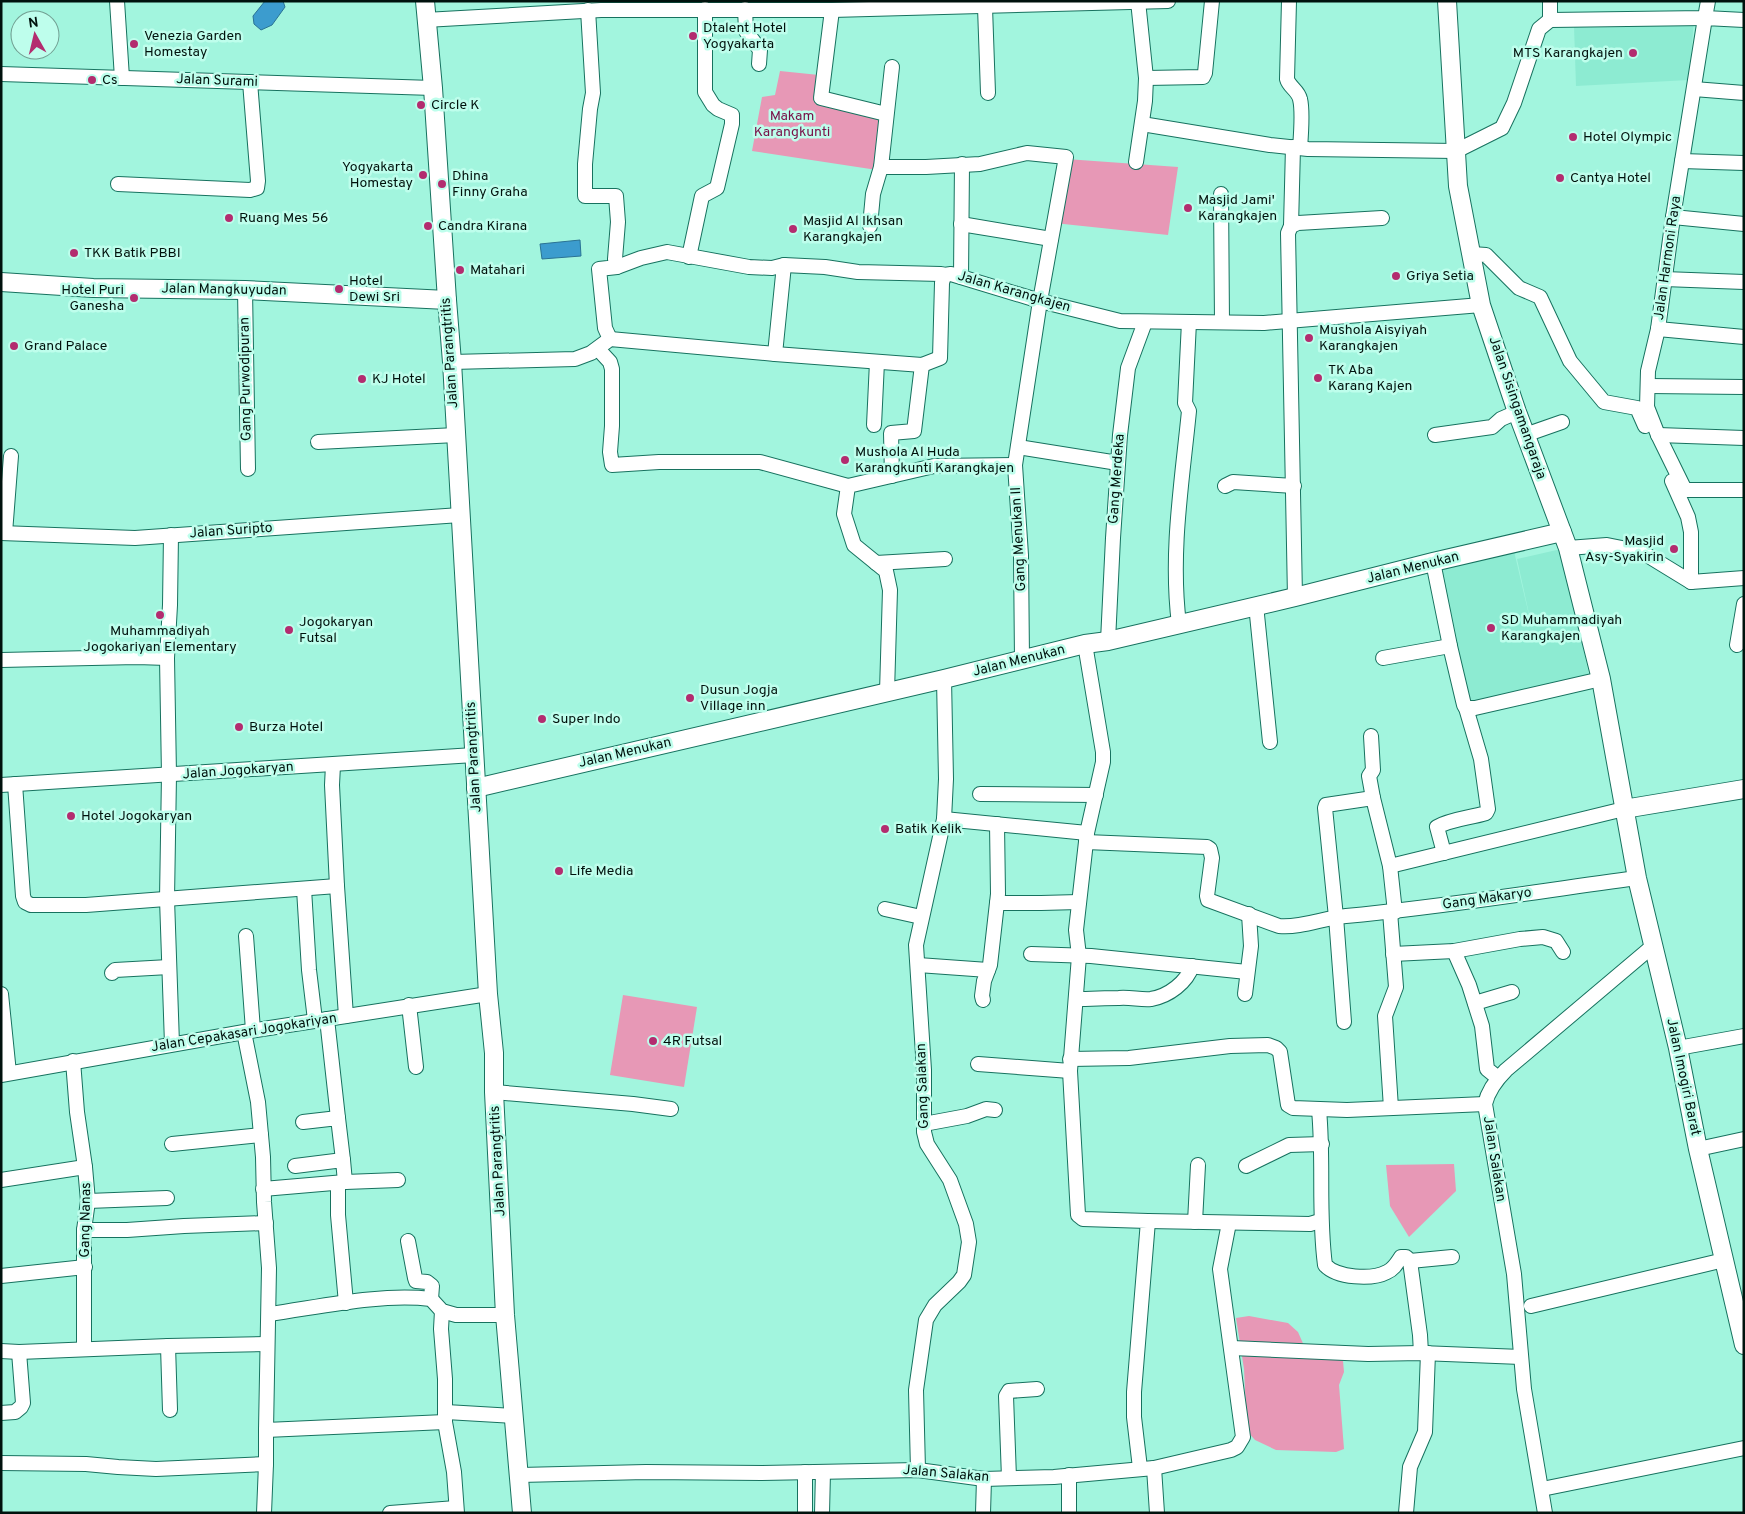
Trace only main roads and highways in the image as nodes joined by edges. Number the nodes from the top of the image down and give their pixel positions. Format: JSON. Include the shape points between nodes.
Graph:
{"nodes":[{"id":1,"x":425,"y":1,"type":"edge"},
{"id":2,"x":1447,"y":1,"type":"edge"},
{"id":3,"x":1,"y":282,"type":"edge"},
{"id":4,"x":447,"y":300,"type":"junction"},
{"id":5,"x":1565,"y":540,"type":"junction"},
{"id":6,"x":476,"y":788,"type":"junction"},
{"id":7,"x":1744,"y":789,"type":"edge"},
{"id":8,"x":1624,"y":809,"type":"junction"},
{"id":9,"x":1744,"y":1345,"type":"edge"},
{"id":10,"x":522,"y":1513,"type":"edge"}],
"edges":[{"from":1,"to":4,"type":"main road","name":"Jalan Parangtritis"},
{"from":2,"to":5,"type":"main road","name":"Jalan Sisingamangaraja","via":[[1458,186],[1481,305]]},
{"from":3,"to":4,"type":"main road","name":"Jalan Mangkuyudan"},
{"from":4,"to":6,"type":"main road","name":"Jalan Parangtritis"},
{"from":5,"to":6,"type":"main road","name":"Jalan Menukan","via":[[1433,562]]},
{"from":5,"to":8,"type":"main road","name":"Jalan Sisingamangaraja","via":[[1602,680]]},
{"from":6,"to":10,"type":"main road","name":"Jalan Parangtritis","via":[[494,1053],[505,1316]]},
{"from":7,"to":8,"type":"main road"},
{"from":8,"to":9,"type":"main road","name":"Jalan Imogiri Barat"}]}
